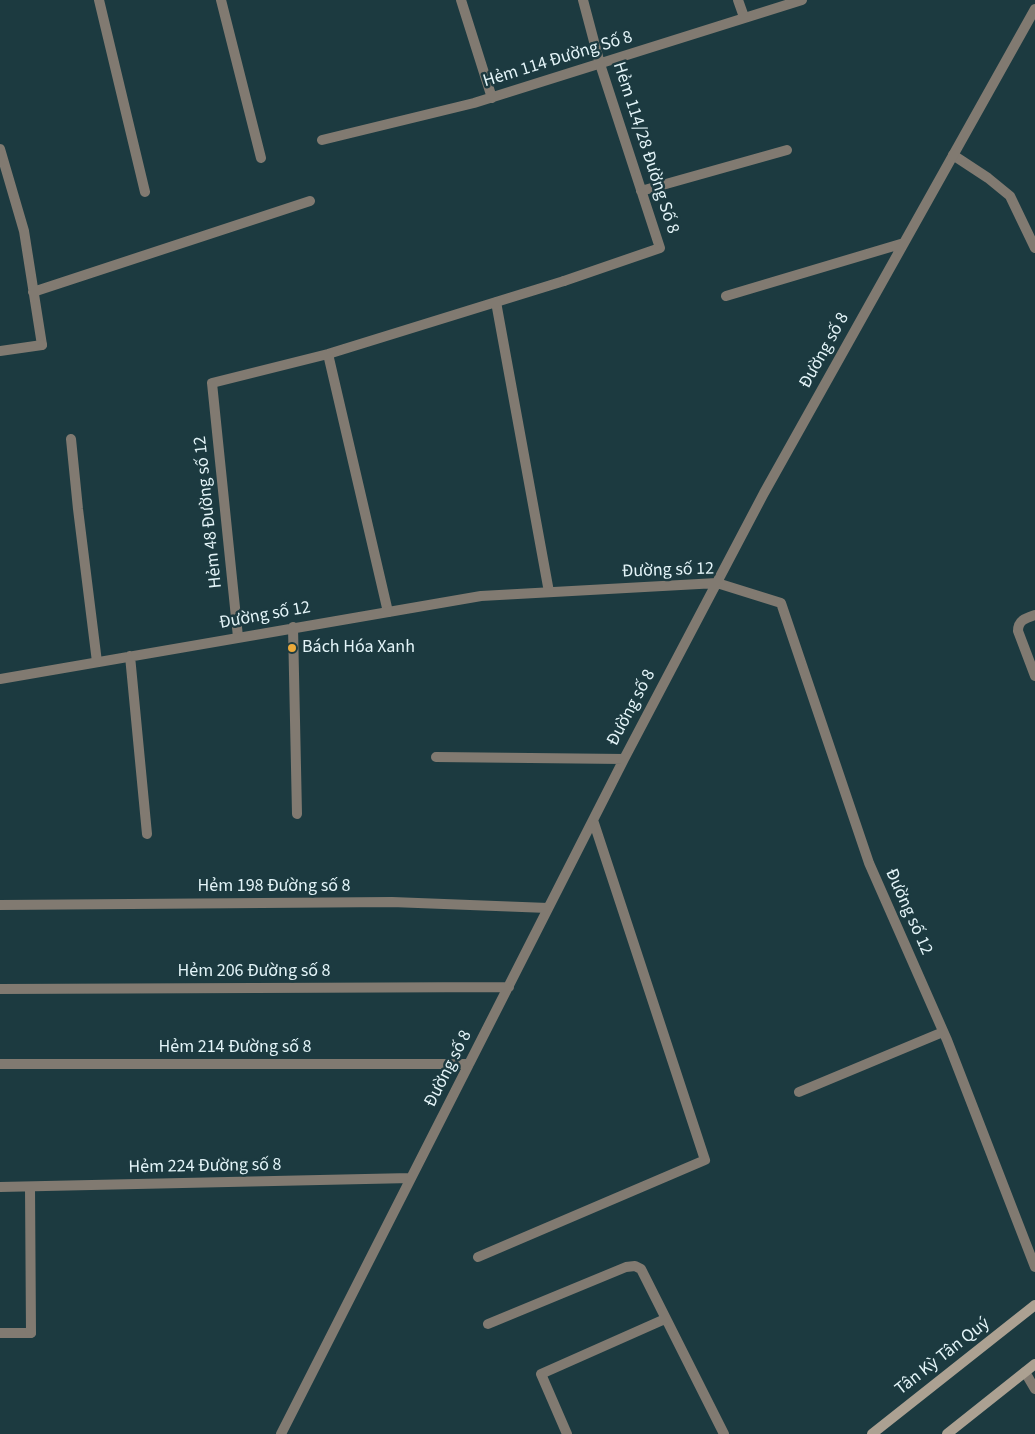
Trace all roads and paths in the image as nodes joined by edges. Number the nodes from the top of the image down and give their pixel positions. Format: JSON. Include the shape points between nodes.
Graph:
{"nodes":[{"id":1,"x":100,"y":0,"type":"edge"},
{"id":2,"x":221,"y":0,"type":"edge"},
{"id":3,"x":461,"y":0,"type":"edge"},
{"id":4,"x":583,"y":0,"type":"edge"},
{"id":5,"x":738,"y":0,"type":"edge"},
{"id":6,"x":802,"y":0,"type":"edge"},
{"id":7,"x":1035,"y":9,"type":"edge"},
{"id":8,"x":744,"y":17,"type":"junction"},
{"id":9,"x":600,"y":64,"type":"junction"},
{"id":10,"x":492,"y":98,"type":"junction"},
{"id":11,"x":322,"y":140,"type":"dead end"},
{"id":12,"x":0,"y":149,"type":"edge"},
{"id":13,"x":787,"y":150,"type":"dead end"},
{"id":14,"x":953,"y":155,"type":"junction"},
{"id":15,"x":261,"y":158,"type":"dead end"},
{"id":16,"x":641,"y":191,"type":"junction"},
{"id":17,"x":145,"y":192,"type":"dead end"},
{"id":18,"x":310,"y":201,"type":"dead end"},
{"id":19,"x":904,"y":243,"type":"junction"},
{"id":20,"x":1035,"y":248,"type":"edge"},
{"id":21,"x":33,"y":292,"type":"junction"},
{"id":22,"x":726,"y":296,"type":"dead end"},
{"id":23,"x":496,"y":302,"type":"junction"},
{"id":24,"x":0,"y":351,"type":"edge"},
{"id":25,"x":328,"y":354,"type":"junction"},
{"id":26,"x":71,"y":439,"type":"dead end"},
{"id":27,"x":716,"y":583,"type":"junction"},
{"id":28,"x":549,"y":592,"type":"junction"},
{"id":29,"x":388,"y":612,"type":"junction"},
{"id":30,"x":1035,"y":615,"type":"edge"},
{"id":31,"x":293,"y":627,"type":"junction"},
{"id":32,"x":238,"y":637,"type":"junction"},
{"id":33,"x":130,"y":656,"type":"junction"},
{"id":34,"x":97,"y":662,"type":"junction"},
{"id":35,"x":1035,"y":676,"type":"edge"},
{"id":36,"x":0,"y":679,"type":"edge"},
{"id":37,"x":436,"y":757,"type":"dead end"},
{"id":38,"x":624,"y":759,"type":"junction"},
{"id":39,"x":297,"y":814,"type":"dead end"},
{"id":40,"x":593,"y":820,"type":"junction"},
{"id":41,"x":147,"y":834,"type":"dead end"},
{"id":42,"x":0,"y":905,"type":"edge"},
{"id":43,"x":548,"y":908,"type":"junction"},
{"id":44,"x":509,"y":986,"type":"junction"},
{"id":45,"x":0,"y":989,"type":"edge"},
{"id":46,"x":943,"y":1032,"type":"junction"},
{"id":47,"x":0,"y":1064,"type":"edge"},
{"id":48,"x":469,"y":1064,"type":"junction"},
{"id":49,"x":799,"y":1092,"type":"dead end"},
{"id":50,"x":411,"y":1178,"type":"junction"},
{"id":51,"x":0,"y":1187,"type":"edge"},
{"id":52,"x":30,"y":1187,"type":"junction"},
{"id":53,"x":478,"y":1257,"type":"dead end"},
{"id":54,"x":1035,"y":1267,"type":"edge"},
{"id":55,"x":1035,"y":1305,"type":"edge"},
{"id":56,"x":665,"y":1319,"type":"junction"},
{"id":57,"x":488,"y":1324,"type":"dead end"},
{"id":58,"x":0,"y":1333,"type":"edge"},
{"id":59,"x":1035,"y":1364,"type":"edge"},
{"id":60,"x":1025,"y":1372,"type":"junction"},
{"id":61,"x":1035,"y":1389,"type":"edge"},
{"id":62,"x":281,"y":1434,"type":"edge"},
{"id":63,"x":567,"y":1434,"type":"edge"},
{"id":64,"x":724,"y":1434,"type":"edge"},
{"id":65,"x":872,"y":1434,"type":"edge"},
{"id":66,"x":947,"y":1434,"type":"edge"}],
"edges":[{"from":1,"to":17,"type":"street"},
{"from":2,"to":15,"type":"street"},
{"from":3,"to":10,"type":"street"},
{"from":4,"to":9,"type":"street","name":"Hẻm 114/28 Đường Số 8"},
{"from":5,"to":8,"type":"street"},
{"from":6,"to":8,"type":"street","name":"Hẻm 114 Đường Số 8"},
{"from":7,"to":14,"type":"street","name":"Đường số 8"},
{"from":8,"to":9,"type":"street","name":"Hẻm 114 Đường Số 8"},
{"from":9,"to":10,"type":"street","name":"Hẻm 114 Đường Số 8"},
{"from":9,"to":16,"type":"street","name":"Hẻm 114/28 Đường Số 8"},
{"from":10,"to":11,"type":"street","name":"Hẻm 114 Đường Số 8"},
{"from":12,"to":21,"type":"street","via":[[24,231]]},
{"from":13,"to":16,"type":"street"},
{"from":14,"to":19,"type":"street","name":"Đường số 8"},
{"from":14,"to":20,"type":"street","via":[[1010,196]]},
{"from":16,"to":23,"type":"street","name":"Hẻm 114/28 Đường Số 8","via":[[660,248]]},
{"from":18,"to":21,"type":"street"},
{"from":19,"to":22,"type":"street"},
{"from":19,"to":27,"type":"street","name":"Đường số 8"},
{"from":21,"to":24,"type":"street","via":[[42,345]]},
{"from":23,"to":25,"type":"street"},
{"from":23,"to":28,"type":"street"},
{"from":25,"to":29,"type":"street"},
{"from":25,"to":32,"type":"street","name":"Hẻm 48 Đường số 12","via":[[212,383]]},
{"from":26,"to":34,"type":"street"},
{"from":27,"to":28,"type":"street","name":"Đường số 12"},
{"from":27,"to":38,"type":"street","name":"Đường số 8"},
{"from":27,"to":46,"type":"street","name":"Đường số 12","via":[[781,603],[869,863]]},
{"from":28,"to":29,"type":"street","name":"Đường số 12","via":[[481,596]]},
{"from":29,"to":31,"type":"street","name":"Đường số 12"},
{"from":30,"to":35,"type":"street","via":[[1023,619],[1018,631]]},
{"from":31,"to":32,"type":"street","name":"Đường số 12"},
{"from":31,"to":39,"type":"street"},
{"from":32,"to":33,"type":"street","name":"Đường số 12"},
{"from":33,"to":34,"type":"street","name":"Đường số 12"},
{"from":33,"to":41,"type":"street"},
{"from":34,"to":36,"type":"street","name":"Đường số 12"},
{"from":37,"to":38,"type":"street"},
{"from":38,"to":40,"type":"street","name":"Đường số 8"},
{"from":40,"to":43,"type":"street","name":"Đường số 8"},
{"from":40,"to":53,"type":"street","via":[[705,1160]]},
{"from":42,"to":43,"type":"street","name":"Hẻm 198 Đường số 8","via":[[392,902]]},
{"from":43,"to":44,"type":"street","name":"Đường số 8"},
{"from":44,"to":45,"type":"street","name":"Hẻm 206 Đường số 8"},
{"from":44,"to":48,"type":"street","name":"Đường số 8"},
{"from":46,"to":49,"type":"street"},
{"from":46,"to":54,"type":"street","name":"Đường số 12"},
{"from":47,"to":48,"type":"street","name":"Hẻm 214 Đường số 8"},
{"from":48,"to":50,"type":"street","name":"Đường số 8"},
{"from":50,"to":52,"type":"street","name":"Hẻm 224 Đường số 8"},
{"from":50,"to":62,"type":"street","name":"Đường số 8"},
{"from":51,"to":52,"type":"street","name":"Hẻm 224 Đường số 8"},
{"from":52,"to":58,"type":"street","via":[[31,1333]]},
{"from":55,"to":65,"type":"main road","name":"Tân Kỳ Tân Quý"},
{"from":56,"to":57,"type":"street","via":[[641,1269],[635,1266]]},
{"from":56,"to":63,"type":"street","via":[[541,1374]]},
{"from":56,"to":64,"type":"street"},
{"from":59,"to":60,"type":"main road"},
{"from":60,"to":61,"type":"street"},
{"from":60,"to":66,"type":"main road"}]}
